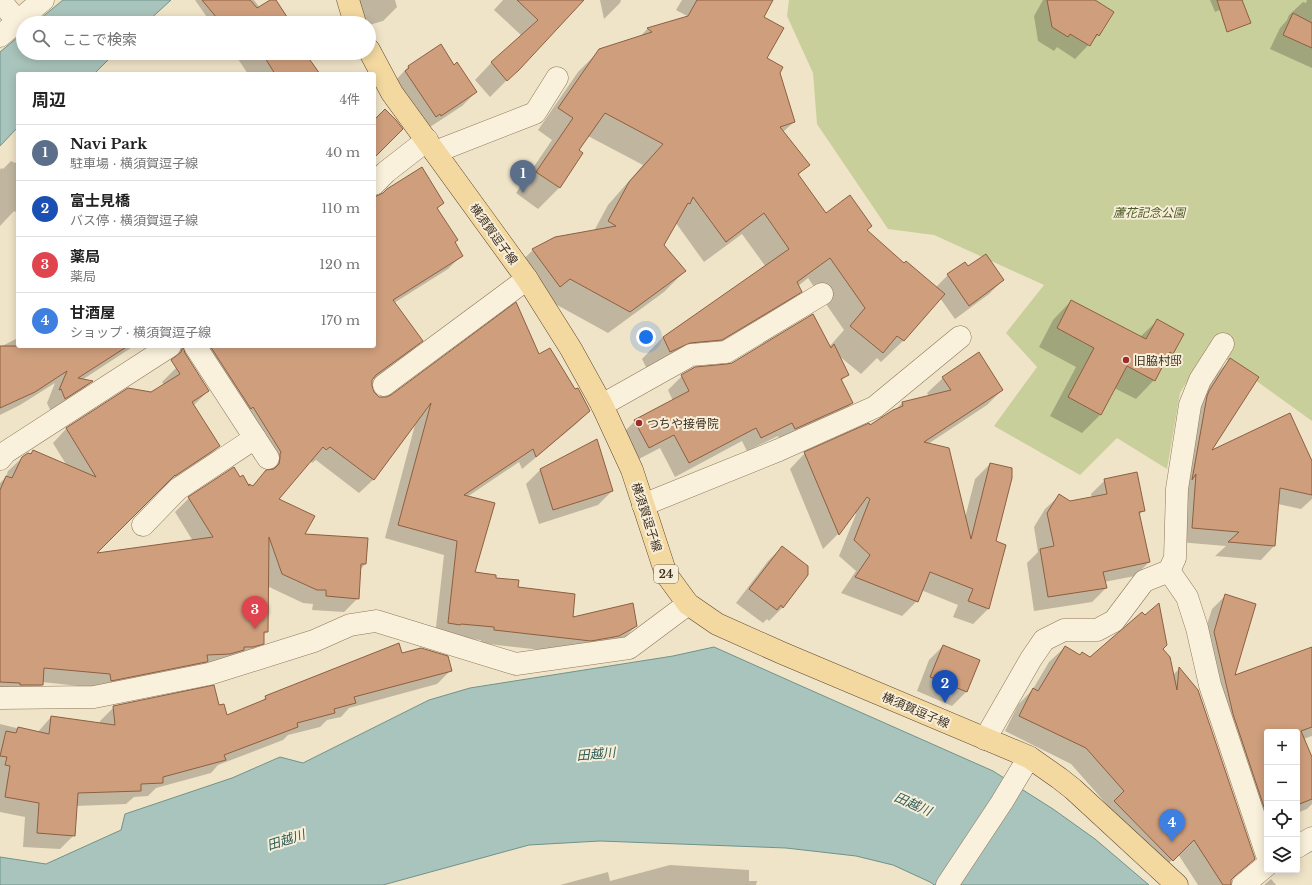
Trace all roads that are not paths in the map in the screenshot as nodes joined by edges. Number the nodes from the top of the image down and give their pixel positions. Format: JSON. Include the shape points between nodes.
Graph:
{"nodes":[{"id":1,"x":0,"y":0,"type":"edge"},
{"id":2,"x":43,"y":0,"type":"edge"},
{"id":3,"x":348,"y":0,"type":"edge"},
{"id":4,"x":23,"y":16,"type":"edge"},
{"id":5,"x":353,"y":16,"type":"edge"},
{"id":6,"x":16,"y":20,"type":"edge"},
{"id":7,"x":16,"y":22,"type":"edge"},
{"id":8,"x":0,"y":36,"type":"edge"},
{"id":9,"x":374,"y":60,"type":"edge"},
{"id":10,"x":557,"y":78,"type":"dead end"},
{"id":11,"x":431,"y":146,"type":"junction"},
{"id":12,"x":376,"y":182,"type":"edge"},
{"id":13,"x":527,"y":279,"type":"junction"},
{"id":14,"x":822,"y":294,"type":"dead end"},
{"id":15,"x":960,"y":337,"type":"dead end"},
{"id":16,"x":1223,"y":344,"type":"dead end"},
{"id":17,"x":164,"y":348,"type":"edge"},
{"id":18,"x":196,"y":348,"type":"edge"},
{"id":19,"x":384,"y":385,"type":"dead end"},
{"id":20,"x":602,"y":405,"type":"junction"},
{"id":21,"x":255,"y":438,"type":"junction"},
{"id":22,"x":0,"y":458,"type":"edge"},
{"id":23,"x":268,"y":458,"type":"dead end"},
{"id":24,"x":643,"y":506,"type":"junction"},
{"id":25,"x":143,"y":525,"type":"dead end"},
{"id":26,"x":1169,"y":570,"type":"junction"},
{"id":27,"x":688,"y":604,"type":"junction"},
{"id":28,"x":0,"y":698,"type":"edge"},
{"id":29,"x":985,"y":739,"type":"junction"},
{"id":30,"x":1028,"y":757,"type":"junction"},
{"id":31,"x":1312,"y":838,"type":"edge"},
{"id":32,"x":1300,"y":845,"type":"edge"},
{"id":33,"x":1264,"y":846,"type":"edge"},
{"id":34,"x":1264,"y":868,"type":"edge"},
{"id":35,"x":947,"y":885,"type":"edge"},
{"id":36,"x":1177,"y":885,"type":"edge"},
{"id":37,"x":1244,"y":885,"type":"edge"}],
"edges":[{"from":1,"to":6,"type":"street"},
{"from":2,"to":4,"type":"street"},
{"from":3,"to":5,"type":"main road"},
{"from":7,"to":8,"type":"street"},
{"from":9,"to":11,"type":"main road","name":"横須賀逗子線","number":"24","via":[[392,93]]},
{"from":10,"to":11,"type":"street","via":[[535,113]]},
{"from":11,"to":12,"type":"street","via":[[386,172]]},
{"from":11,"to":13,"type":"main road","name":"横須賀逗子線","number":"24"},
{"from":13,"to":19,"type":"street"},
{"from":13,"to":20,"type":"main road","name":"横須賀逗子線","number":"24","via":[[571,349]]},
{"from":14,"to":20,"type":"street","via":[[726,352],[691,355]]},
{"from":15,"to":24,"type":"street","via":[[876,407]]},
{"from":16,"to":26,"type":"street","via":[[1200,380],[1190,405],[1177,489],[1175,558]]},
{"from":17,"to":22,"type":"street"},
{"from":18,"to":21,"type":"street"},
{"from":20,"to":24,"type":"main road","name":"横須賀逗子線","number":"24","via":[[632,470]]},
{"from":21,"to":23,"type":"street"},
{"from":21,"to":25,"type":"street","via":[[178,489]]},
{"from":24,"to":27,"type":"main road","name":"横須賀逗子線","number":"24","via":[[666,574]]},
{"from":26,"to":29,"type":"street","via":[[1144,581],[1114,621],[1097,630],[1064,630],[1044,640],[1030,659]]},
{"from":26,"to":33,"type":"street","via":[[1187,597],[1210,685]]},
{"from":27,"to":28,"type":"street","via":[[629,648],[524,663],[516,664],[376,621],[350,625],[314,641],[209,674],[94,698]]},
{"from":27,"to":29,"type":"main road","name":"横須賀逗子線","number":"24","via":[[717,624]]},
{"from":29,"to":30,"type":"main road","name":"横須賀逗子線","number":"24"},
{"from":30,"to":35,"type":"street"},
{"from":30,"to":36,"type":"main road","name":"横須賀逗子線","number":"24","via":[[1073,789]]},
{"from":31,"to":32,"type":"street"},
{"from":34,"to":37,"type":"street"}]}
